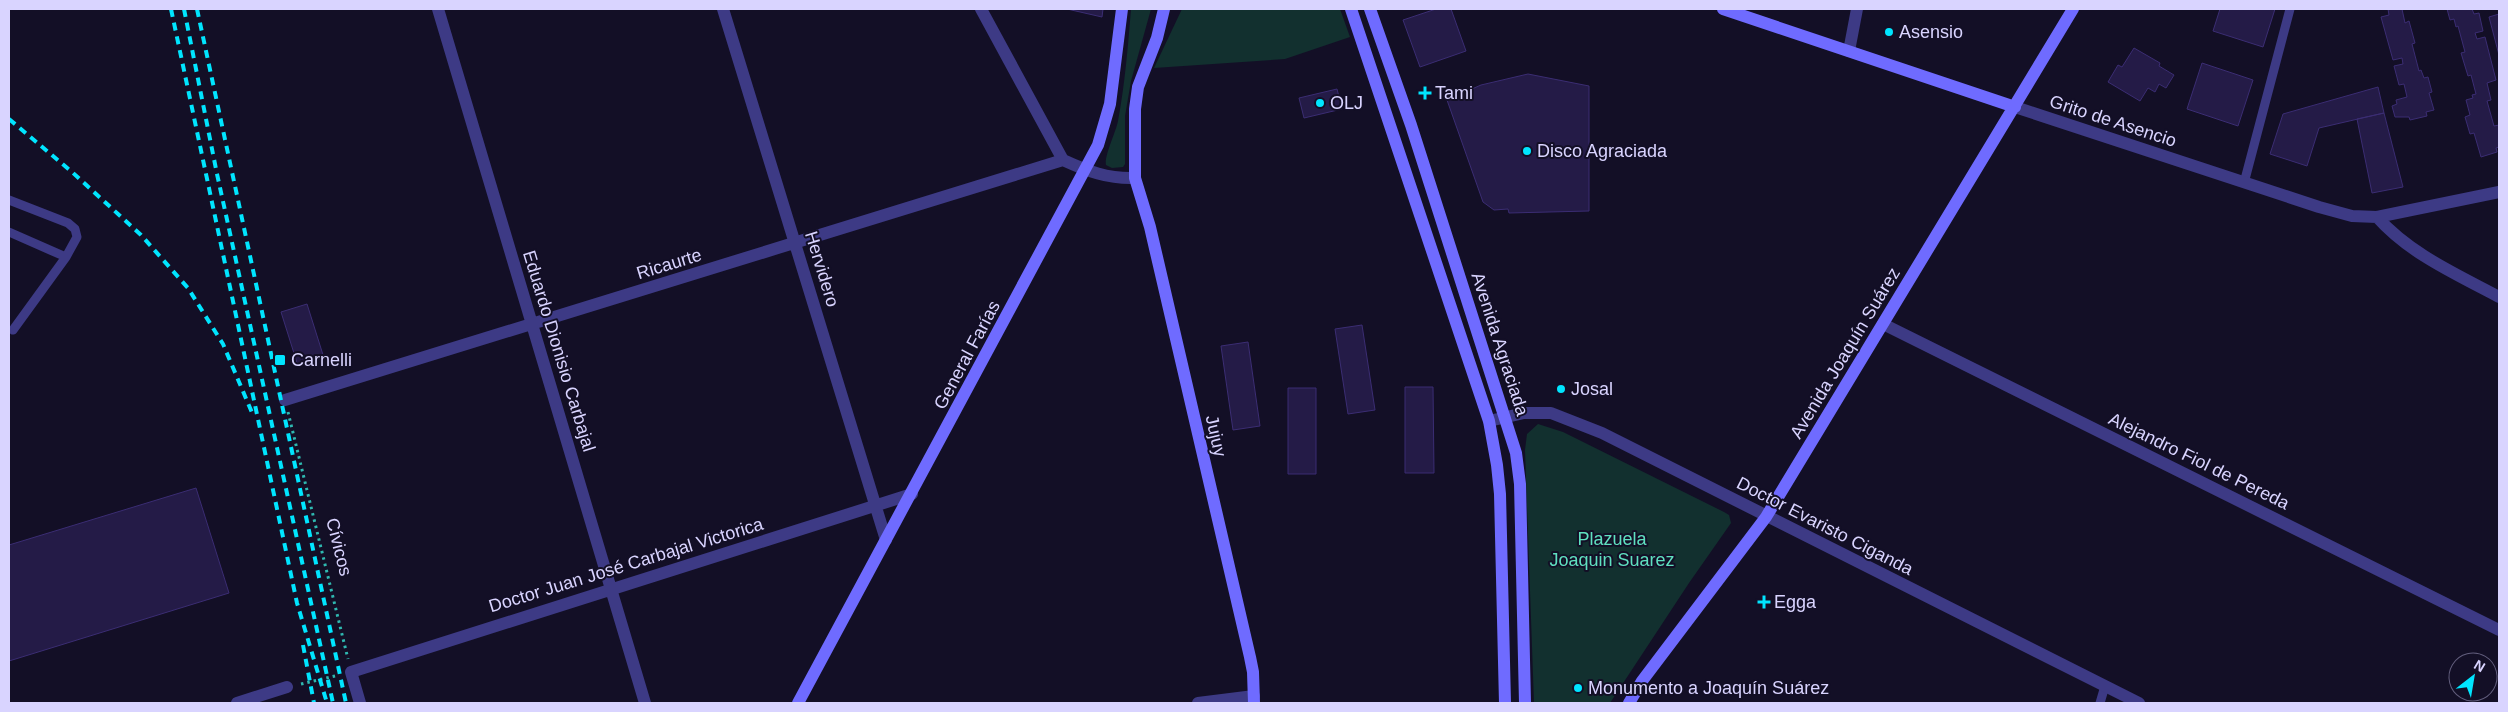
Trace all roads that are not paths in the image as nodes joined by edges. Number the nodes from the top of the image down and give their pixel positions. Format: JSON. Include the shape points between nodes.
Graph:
{"nodes":[{"id":1,"x":438,"y":9,"type":"edge"},
{"id":2,"x":723,"y":9,"type":"edge"},
{"id":3,"x":981,"y":9,"type":"edge"},
{"id":4,"x":1122,"y":9,"type":"edge"},
{"id":5,"x":1164,"y":9,"type":"edge"},
{"id":6,"x":1351,"y":9,"type":"edge"},
{"id":7,"x":1370,"y":9,"type":"edge"},
{"id":8,"x":1722,"y":9,"type":"edge"},
{"id":9,"x":1857,"y":9,"type":"edge"},
{"id":10,"x":2073,"y":9,"type":"edge"},
{"id":11,"x":2290,"y":9,"type":"edge"},
{"id":12,"x":1849,"y":51,"type":"junction"},
{"id":13,"x":2015,"y":107,"type":"junction"},
{"id":14,"x":1062,"y":160,"type":"junction"},
{"id":15,"x":1086,"y":171,"type":"junction"},
{"id":16,"x":1135,"y":178,"type":"junction"},
{"id":17,"x":2244,"y":183,"type":"junction"},
{"id":18,"x":2499,"y":192,"type":"edge"},
{"id":19,"x":9,"y":200,"type":"edge"},
{"id":20,"x":2377,"y":217,"type":"junction"},
{"id":21,"x":9,"y":232,"type":"edge"},
{"id":22,"x":796,"y":243,"type":"junction"},
{"id":23,"x":66,"y":256,"type":"junction"},
{"id":24,"x":2499,"y":297,"type":"edge"},
{"id":25,"x":533,"y":324,"type":"junction"},
{"id":26,"x":1883,"y":324,"type":"junction"},
{"id":27,"x":12,"y":330,"type":"dead end"},
{"id":28,"x":285,"y":400,"type":"road end"},
{"id":29,"x":1506,"y":418,"type":"junction"},
{"id":30,"x":1488,"y":421,"type":"junction"},
{"id":31,"x":912,"y":494,"type":"junction"},
{"id":32,"x":876,"y":506,"type":"junction"},
{"id":33,"x":1766,"y":517,"type":"junction"},
{"id":34,"x":886,"y":540,"type":"junction"},
{"id":35,"x":612,"y":588,"type":"junction"},
{"id":36,"x":2499,"y":630,"type":"edge"},
{"id":37,"x":2105,"y":686,"type":"junction"},
{"id":38,"x":287,"y":687,"type":"road end"},
{"id":39,"x":1254,"y":700,"type":"edge"},
{"id":40,"x":237,"y":703,"type":"edge"},
{"id":41,"x":360,"y":703,"type":"edge"},
{"id":42,"x":645,"y":703,"type":"edge"},
{"id":43,"x":798,"y":703,"type":"edge"},
{"id":44,"x":1198,"y":703,"type":"edge"},
{"id":45,"x":1506,"y":703,"type":"edge"},
{"id":46,"x":1526,"y":703,"type":"edge"},
{"id":47,"x":1629,"y":703,"type":"edge"},
{"id":48,"x":2100,"y":703,"type":"edge"},
{"id":49,"x":2139,"y":703,"type":"edge"}],
"edges":[{"from":1,"to":25,"type":"street","name":"Eduardo Dionisio Carbajal"},
{"from":2,"to":22,"type":"street","name":"Hervidero"},
{"from":3,"to":14,"type":"street"},
{"from":4,"to":15,"type":"street","name":"General Farías","via":[[1107,120]]},
{"from":5,"to":16,"type":"street","name":"Jujuy","via":[[1157,38],[1138,87]]},
{"from":6,"to":30,"type":"street","name":"Avenida Agraciada"},
{"from":7,"to":29,"type":"street","name":"Avenida Agraciada"},
{"from":8,"to":12,"type":"street","name":"Grito de Asencio"},
{"from":9,"to":12,"type":"street"},
{"from":10,"to":13,"type":"street","name":"Avenida Joaquín Suárez"},
{"from":11,"to":17,"type":"lane"},
{"from":12,"to":13,"type":"street","name":"Grito de Asencio"},
{"from":13,"to":17,"type":"street","name":"Grito de Asencio"},
{"from":13,"to":26,"type":"street","name":"Avenida Joaquín Suárez"},
{"from":14,"to":15,"type":"street"},
{"from":14,"to":22,"type":"street","name":"Ricaurte"},
{"from":15,"to":16,"type":"street","via":[[1106,177]]},
{"from":15,"to":31,"type":"street","name":"General Farías"},
{"from":16,"to":39,"type":"street","name":"Jujuy","via":[[1150,227],[1248,647]]},
{"from":17,"to":20,"type":"street","name":"Grito de Asencio","via":[[2336,212]]},
{"from":18,"to":20,"type":"street","name":"Grito de Asencio"},
{"from":19,"to":23,"type":"lane","via":[[76,229],[77,237]]},
{"from":20,"to":24,"type":"street","via":[[2393,236],[2421,255]]},
{"from":21,"to":23,"type":"lane"},
{"from":22,"to":25,"type":"street","name":"Ricaurte"},
{"from":22,"to":32,"type":"street","name":"Hervidero"},
{"from":23,"to":27,"type":"lane"},
{"from":25,"to":28,"type":"street","name":"Ricaurte"},
{"from":25,"to":35,"type":"street","name":"Eduardo Dionisio Carbajal"},
{"from":26,"to":33,"type":"street","name":"Avenida Joaquín Suárez"},
{"from":26,"to":36,"type":"street","name":"Alejandro Fiol de Pereda"},
{"from":29,"to":30,"type":"street","name":"Doctor Evaristo Ciganda"},
{"from":29,"to":33,"type":"street","name":"Doctor Evaristo Ciganda","via":[[1535,412],[1551,413],[1602,433]]},
{"from":29,"to":46,"type":"street","name":"Avenida Agraciada","via":[[1516,453],[1520,484]]},
{"from":30,"to":45,"type":"street","name":"Avenida Agraciada","via":[[1500,494]]},
{"from":31,"to":32,"type":"street","name":"Doctor Juan José Carbajal Victorica"},
{"from":31,"to":34,"type":"street","name":"General Farías"},
{"from":32,"to":34,"type":"street","name":"Hervidero"},
{"from":32,"to":35,"type":"street","name":"Doctor Juan José Carbajal Victorica"},
{"from":33,"to":37,"type":"street","name":"Doctor Evaristo Ciganda"},
{"from":33,"to":47,"type":"street","name":"Avenida Joaquín Suárez","via":[[1642,681]]},
{"from":34,"to":43,"type":"street","name":"General Farías"},
{"from":35,"to":41,"type":"street","name":"Doctor Juan José Carbajal Victorica","via":[[351,672]]},
{"from":35,"to":42,"type":"street","name":"Eduardo Dionisio Carbajal"},
{"from":37,"to":48,"type":"lane"},
{"from":37,"to":49,"type":"street","name":"Doctor Evaristo Ciganda"},
{"from":38,"to":40,"type":"street"},
{"from":39,"to":44,"type":"street"}]}
